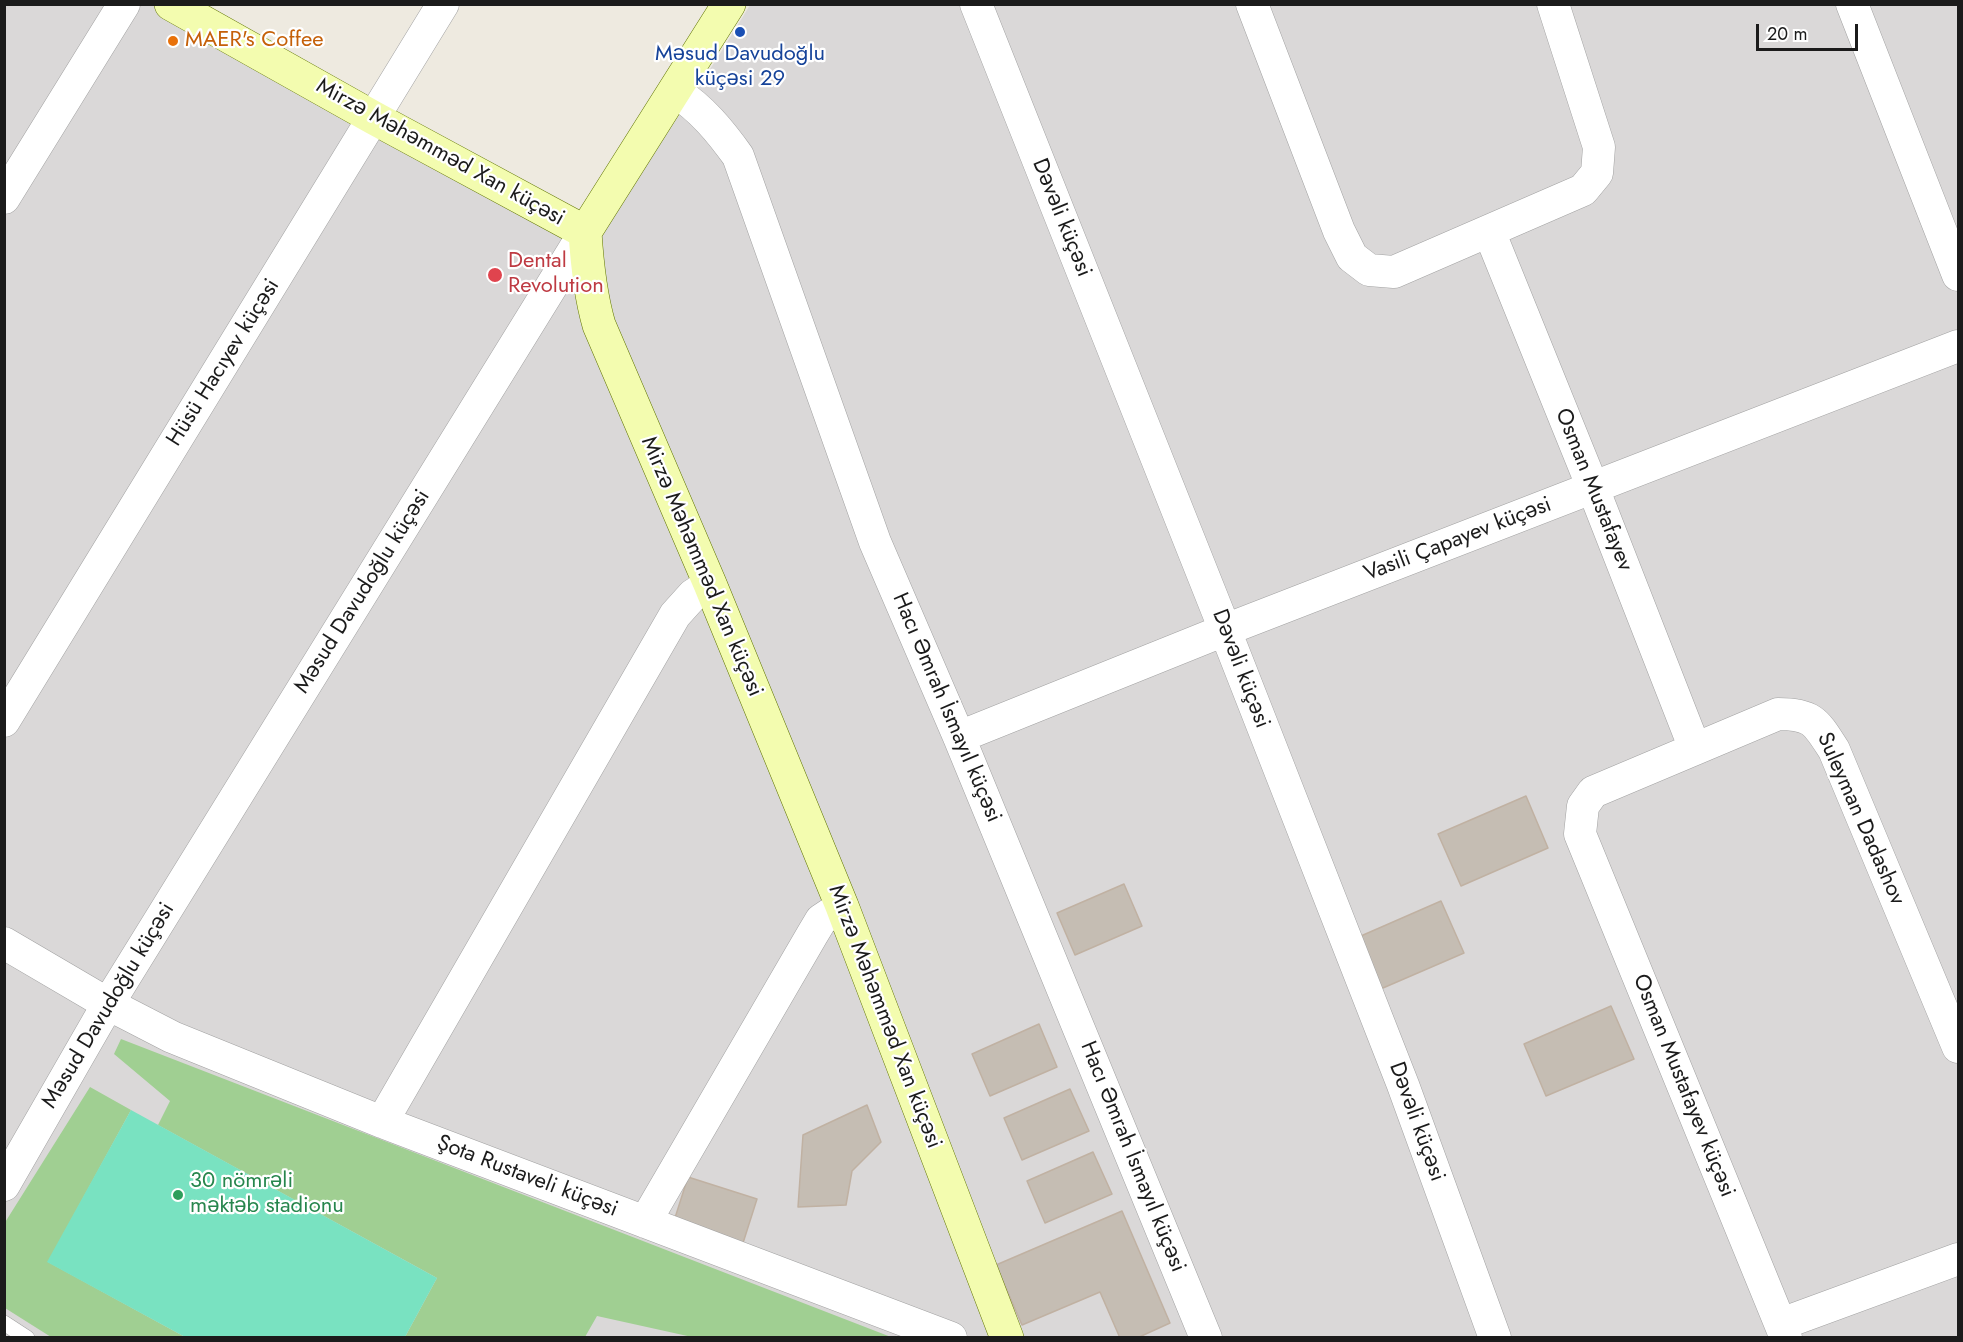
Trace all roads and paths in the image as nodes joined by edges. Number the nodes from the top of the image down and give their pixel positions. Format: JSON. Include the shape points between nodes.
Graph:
{"nodes":[{"id":1,"x":124,"y":4,"type":"edge"},
{"id":2,"x":171,"y":4,"type":"edge"},
{"id":3,"x":443,"y":4,"type":"edge"},
{"id":4,"x":729,"y":4,"type":"edge"},
{"id":5,"x":976,"y":4,"type":"edge"},
{"id":6,"x":1252,"y":4,"type":"edge"},
{"id":7,"x":1553,"y":4,"type":"edge"},
{"id":8,"x":1852,"y":4,"type":"edge"},
{"id":9,"x":676,"y":92,"type":"junction"},
{"id":10,"x":374,"y":118,"type":"junction"},
{"id":11,"x":4,"y":198,"type":"edge"},
{"id":12,"x":1489,"y":231,"type":"junction"},
{"id":13,"x":585,"y":232,"type":"junction"},
{"id":14,"x":1959,"y":275,"type":"edge"},
{"id":15,"x":1959,"y":346,"type":"edge"},
{"id":16,"x":1593,"y":488,"type":"junction"},
{"id":17,"x":710,"y":584,"type":"junction"},
{"id":18,"x":1225,"y":630,"type":"junction"},
{"id":19,"x":4,"y":721,"type":"edge"},
{"id":20,"x":959,"y":737,"type":"junction"},
{"id":21,"x":1695,"y":749,"type":"junction"},
{"id":22,"x":1580,"y":834,"type":"joint"},
{"id":23,"x":842,"y":906,"type":"junction"},
{"id":24,"x":4,"y":943,"type":"edge"},
{"id":25,"x":108,"y":1004,"type":"junction"},
{"id":26,"x":1959,"y":1047,"type":"edge"},
{"id":27,"x":382,"y":1122,"type":"junction"},
{"id":28,"x":4,"y":1185,"type":"edge"},
{"id":29,"x":645,"y":1222,"type":"junction"},
{"id":30,"x":1959,"y":1259,"type":"edge"},
{"id":31,"x":4,"y":1323,"type":"edge"},
{"id":32,"x":1783,"y":1331,"type":"edge"},
{"id":33,"x":27,"y":1338,"type":"edge"},
{"id":34,"x":951,"y":1338,"type":"edge"},
{"id":35,"x":1006,"y":1338,"type":"edge"},
{"id":36,"x":1206,"y":1338,"type":"edge"},
{"id":37,"x":1495,"y":1338,"type":"edge"}],
"edges":[{"from":1,"to":11,"type":"street"},
{"from":2,"to":10,"type":"street","name":"Mirzə Məhəmməd Xan küçəsi"},
{"from":3,"to":10,"type":"street","name":"Hüsü Hacıyev küçəsi"},
{"from":4,"to":9,"type":"street","name":"Məsud Davudoğlu küçəsi"},
{"from":5,"to":18,"type":"street","name":"Dəvəli küçəsi"},
{"from":6,"to":12,"type":"street","via":[[1352,257],[1370,270],[1394,273]]},
{"from":7,"to":12,"type":"street","via":[[1599,147],[1598,173],[1583,190]]},
{"from":8,"to":14,"type":"street"},
{"from":9,"to":13,"type":"street","name":"Məsud Davudoğlu küçəsi"},
{"from":9,"to":20,"type":"street","name":"Hacı Əmrah İsmayıl küçəsi","via":[[722,132],[738,156],[875,543]]},
{"from":10,"to":13,"type":"street","name":"Mirzə Məhəmməd Xan küçəsi"},
{"from":10,"to":19,"type":"street","name":"Hüsü Hacıyev küçəsi"},
{"from":12,"to":16,"type":"street","name":"Osman Mustafayev"},
{"from":13,"to":17,"type":"street","name":"Mirzə Məhəmməd Xan küçəsi","via":[[587,272],[599,325]]},
{"from":13,"to":25,"type":"street","name":"Məsud Davudoğlu küçəsi"},
{"from":15,"to":16,"type":"street","name":"Vasili Çapayev küçəsi"},
{"from":16,"to":18,"type":"street","name":"Vasili Çapayev küçəsi"},
{"from":16,"to":21,"type":"street","name":"Osman Mustafayev"},
{"from":17,"to":23,"type":"street","name":"Mirzə Məhəmməd Xan küçəsi"},
{"from":17,"to":27,"type":"street","via":[[693,594],[675,615]]},
{"from":18,"to":20,"type":"street","name":"Vasili Çapayev küçəsi"},
{"from":18,"to":37,"type":"street","name":"Dəvəli küçəsi","via":[[1399,1074]]},
{"from":20,"to":36,"type":"street","name":"Hacı Əmrah İsmayıl küçəsi"},
{"from":21,"to":22,"type":"street","name":"Suleyman Dadashov","via":[[1593,792],[1582,806]]},
{"from":21,"to":26,"type":"street","name":"Suleyman Dadashov","via":[[1778,714],[1799,714],[1818,725],[1834,750]]},
{"from":22,"to":32,"type":"street","name":"Osman Mustafayev küçəsi"},
{"from":23,"to":29,"type":"street","via":[[821,920],[812,934]]},
{"from":23,"to":35,"type":"street","name":"Mirzə Məhəmməd Xan küçəsi"},
{"from":24,"to":25,"type":"street","name":"Şota Rustaveli küçəsi"},
{"from":25,"to":27,"type":"street","name":"Şota Rustaveli küçəsi","via":[[172,1037]]},
{"from":25,"to":28,"type":"street","name":"Məsud Davudoğlu küçəsi"},
{"from":27,"to":29,"type":"street","name":"Şota Rustaveli küçəsi"},
{"from":29,"to":34,"type":"street","name":"Şota Rustaveli küçəsi"},
{"from":30,"to":32,"type":"street"},
{"from":31,"to":33,"type":"lane"}]}
